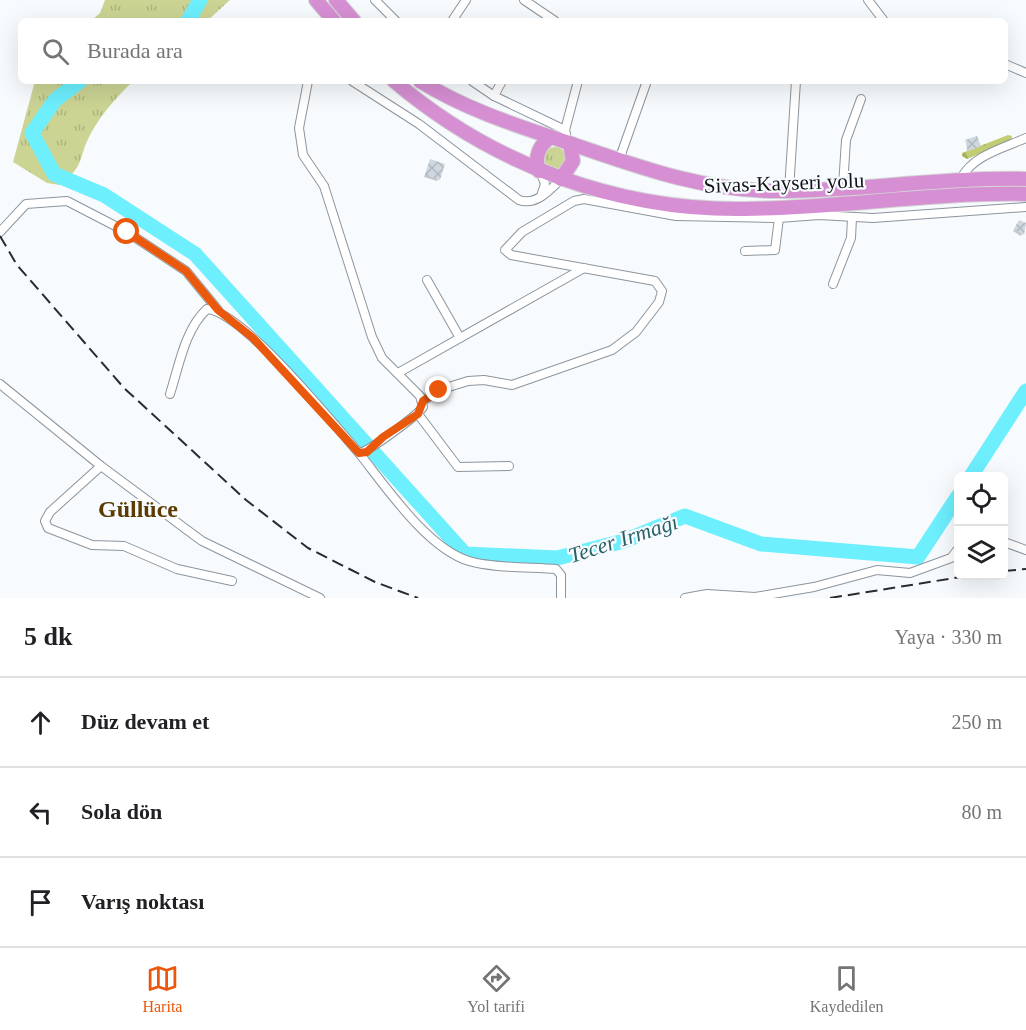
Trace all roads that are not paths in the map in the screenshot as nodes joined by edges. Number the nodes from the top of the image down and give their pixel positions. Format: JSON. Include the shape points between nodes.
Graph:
{"nodes":[{"id":1,"x":316,"y":0,"type":"edge"},
{"id":2,"x":336,"y":0,"type":"edge"},
{"id":3,"x":375,"y":0,"type":"edge"},
{"id":4,"x":466,"y":0,"type":"edge"},
{"id":5,"x":524,"y":0,"type":"edge"},
{"id":6,"x":868,"y":0,"type":"edge"},
{"id":7,"x":331,"y":18,"type":"edge"},
{"id":8,"x":351,"y":18,"type":"edge"},
{"id":9,"x":393,"y":18,"type":"edge"},
{"id":10,"x":454,"y":18,"type":"edge"},
{"id":11,"x":551,"y":18,"type":"edge"},
{"id":12,"x":882,"y":18,"type":"edge"},
{"id":13,"x":1008,"y":65,"type":"edge"},
{"id":14,"x":1026,"y":73,"type":"edge"},
{"id":15,"x":307,"y":84,"type":"edge"},
{"id":16,"x":357,"y":84,"type":"edge"},
{"id":17,"x":398,"y":84,"type":"edge"},
{"id":18,"x":425,"y":84,"type":"edge"},
{"id":19,"x":476,"y":84,"type":"edge"},
{"id":20,"x":500,"y":84,"type":"edge"},
{"id":21,"x":577,"y":84,"type":"edge"},
{"id":22,"x":646,"y":84,"type":"edge"},
{"id":23,"x":796,"y":84,"type":"edge"},
{"id":24,"x":494,"y":96,"type":"junction"},
{"id":25,"x":861,"y":99,"type":"dead end"},
{"id":26,"x":565,"y":130,"type":"junction"},
{"id":27,"x":551,"y":137,"type":"junction"},
{"id":28,"x":1026,"y":138,"type":"edge"},
{"id":29,"x":570,"y":144,"type":"junction"},
{"id":30,"x":619,"y":160,"type":"junction"},
{"id":31,"x":539,"y":171,"type":"junction"},
{"id":32,"x":1026,"y":178,"type":"edge"},
{"id":33,"x":561,"y":179,"type":"junction"},
{"id":34,"x":961,"y":179,"type":"junction"},
{"id":35,"x":843,"y":186,"type":"junction"},
{"id":36,"x":789,"y":190,"type":"junction"},
{"id":37,"x":1026,"y":194,"type":"edge"},
{"id":38,"x":540,"y":197,"type":"junction"},
{"id":39,"x":1026,"y":207,"type":"edge"},
{"id":40,"x":779,"y":213,"type":"junction"},
{"id":41,"x":852,"y":218,"type":"junction"},
{"id":42,"x":1,"y":231,"type":"edge"},
{"id":43,"x":745,"y":251,"type":"dead end"},
{"id":44,"x":584,"y":268,"type":"junction"},
{"id":45,"x":427,"y":280,"type":"dead end"},
{"id":46,"x":833,"y":284,"type":"dead end"},
{"id":47,"x":218,"y":310,"type":"junction"},
{"id":48,"x":460,"y":338,"type":"junction"},
{"id":49,"x":398,"y":373,"type":"junction"},
{"id":50,"x":0,"y":384,"type":"edge"},
{"id":51,"x":170,"y":394,"type":"dead end"},
{"id":52,"x":423,"y":401,"type":"junction"},
{"id":53,"x":418,"y":414,"type":"junction"},
{"id":54,"x":363,"y":453,"type":"junction"},
{"id":55,"x":101,"y":466,"type":"junction"},
{"id":56,"x":509,"y":466,"type":"dead end"},
{"id":57,"x":1008,"y":543,"type":"edge"},
{"id":58,"x":1026,"y":550,"type":"edge"},
{"id":59,"x":954,"y":554,"type":"edge"},
{"id":60,"x":232,"y":581,"type":"dead end"},
{"id":61,"x":320,"y":598,"type":"edge"},
{"id":62,"x":561,"y":598,"type":"edge"},
{"id":63,"x":685,"y":598,"type":"edge"}],
"edges":[{"from":1,"to":7,"type":"highway"},
{"from":2,"to":8,"type":"highway"},
{"from":3,"to":9,"type":"street"},
{"from":4,"to":10,"type":"street"},
{"from":5,"to":11,"type":"street"},
{"from":6,"to":12,"type":"street"},
{"from":13,"to":14,"type":"street"},
{"from":15,"to":49,"type":"street","via":[[300,128],[303,155],[324,186],[372,337],[382,358]]},
{"from":16,"to":38,"type":"street","via":[[419,123],[519,200],[527,202]]},
{"from":17,"to":31,"type":"highway","name":"Sivas-Kayseri yolu","via":[[473,137]]},
{"from":18,"to":27,"type":"highway","name":"Sivas-Kayseri yolu","via":[[473,110]]},
{"from":19,"to":24,"type":"street"},
{"from":20,"to":24,"type":"street"},
{"from":21,"to":26,"type":"street"},
{"from":22,"to":30,"type":"street"},
{"from":23,"to":36,"type":"street"},
{"from":24,"to":26,"type":"street"},
{"from":25,"to":35,"type":"street","via":[[846,140]]},
{"from":26,"to":27,"type":"street"},
{"from":26,"to":29,"type":"street"},
{"from":27,"to":29,"type":"highway","name":"Sivas-Kayseri yolu"},
{"from":27,"to":31,"type":"highway","via":[[537,154]]},
{"from":28,"to":34,"type":"street","via":[[976,160]]},
{"from":29,"to":30,"type":"highway","name":"Sivas-Kayseri yolu"},
{"from":29,"to":33,"type":"highway","via":[[573,161]]},
{"from":30,"to":36,"type":"highway","name":"Sivas-Kayseri yolu","via":[[661,176],[691,182]]},
{"from":31,"to":33,"type":"highway","name":"Sivas-Kayseri yolu"},
{"from":31,"to":38,"type":"street","via":[[545,184]]},
{"from":32,"to":34,"type":"highway","name":"Sivas-Kayseri yolu"},
{"from":33,"to":38,"type":"street"},
{"from":33,"to":40,"type":"highway","name":"Sivas-Kayseri yolu","via":[[654,201]]},
{"from":34,"to":35,"type":"highway","name":"Sivas-Kayseri yolu"},
{"from":35,"to":36,"type":"highway","name":"Sivas-Kayseri yolu"},
{"from":37,"to":40,"type":"highway","name":"Sivas-Kayseri yolu"},
{"from":39,"to":41,"type":"street"},
{"from":40,"to":41,"type":"street"},
{"from":40,"to":43,"type":"street","via":[[778,247]]},
{"from":40,"to":44,"type":"street","via":[[676,216],[579,199],[522,232],[505,250],[512,255]]},
{"from":41,"to":46,"type":"street","via":[[851,238]]},
{"from":42,"to":47,"type":"street","via":[[26,204],[67,201],[127,232],[186,271]]},
{"from":44,"to":48,"type":"street"},
{"from":44,"to":52,"type":"street","via":[[655,281],[662,298],[636,332],[600,356],[512,385],[468,381],[439,390]]},
{"from":45,"to":48,"type":"street"},
{"from":47,"to":51,"type":"street","via":[[207,309],[196,319]]},
{"from":47,"to":54,"type":"street","via":[[253,338]]},
{"from":48,"to":49,"type":"street"},
{"from":49,"to":52,"type":"street"},
{"from":50,"to":55,"type":"street"},
{"from":52,"to":53,"type":"street"},
{"from":53,"to":54,"type":"street"},
{"from":53,"to":56,"type":"street","via":[[458,467]]},
{"from":54,"to":62,"type":"street","via":[[395,500],[453,554],[471,562],[556,569],[561,576]]},
{"from":55,"to":60,"type":"street","via":[[50,512],[45,522],[48,528],[92,545],[124,546],[177,569]]},
{"from":55,"to":61,"type":"street","via":[[202,541]]},
{"from":57,"to":58,"type":"street"},
{"from":59,"to":63,"type":"street","via":[[910,573],[877,570],[755,597],[707,594]]}]}
